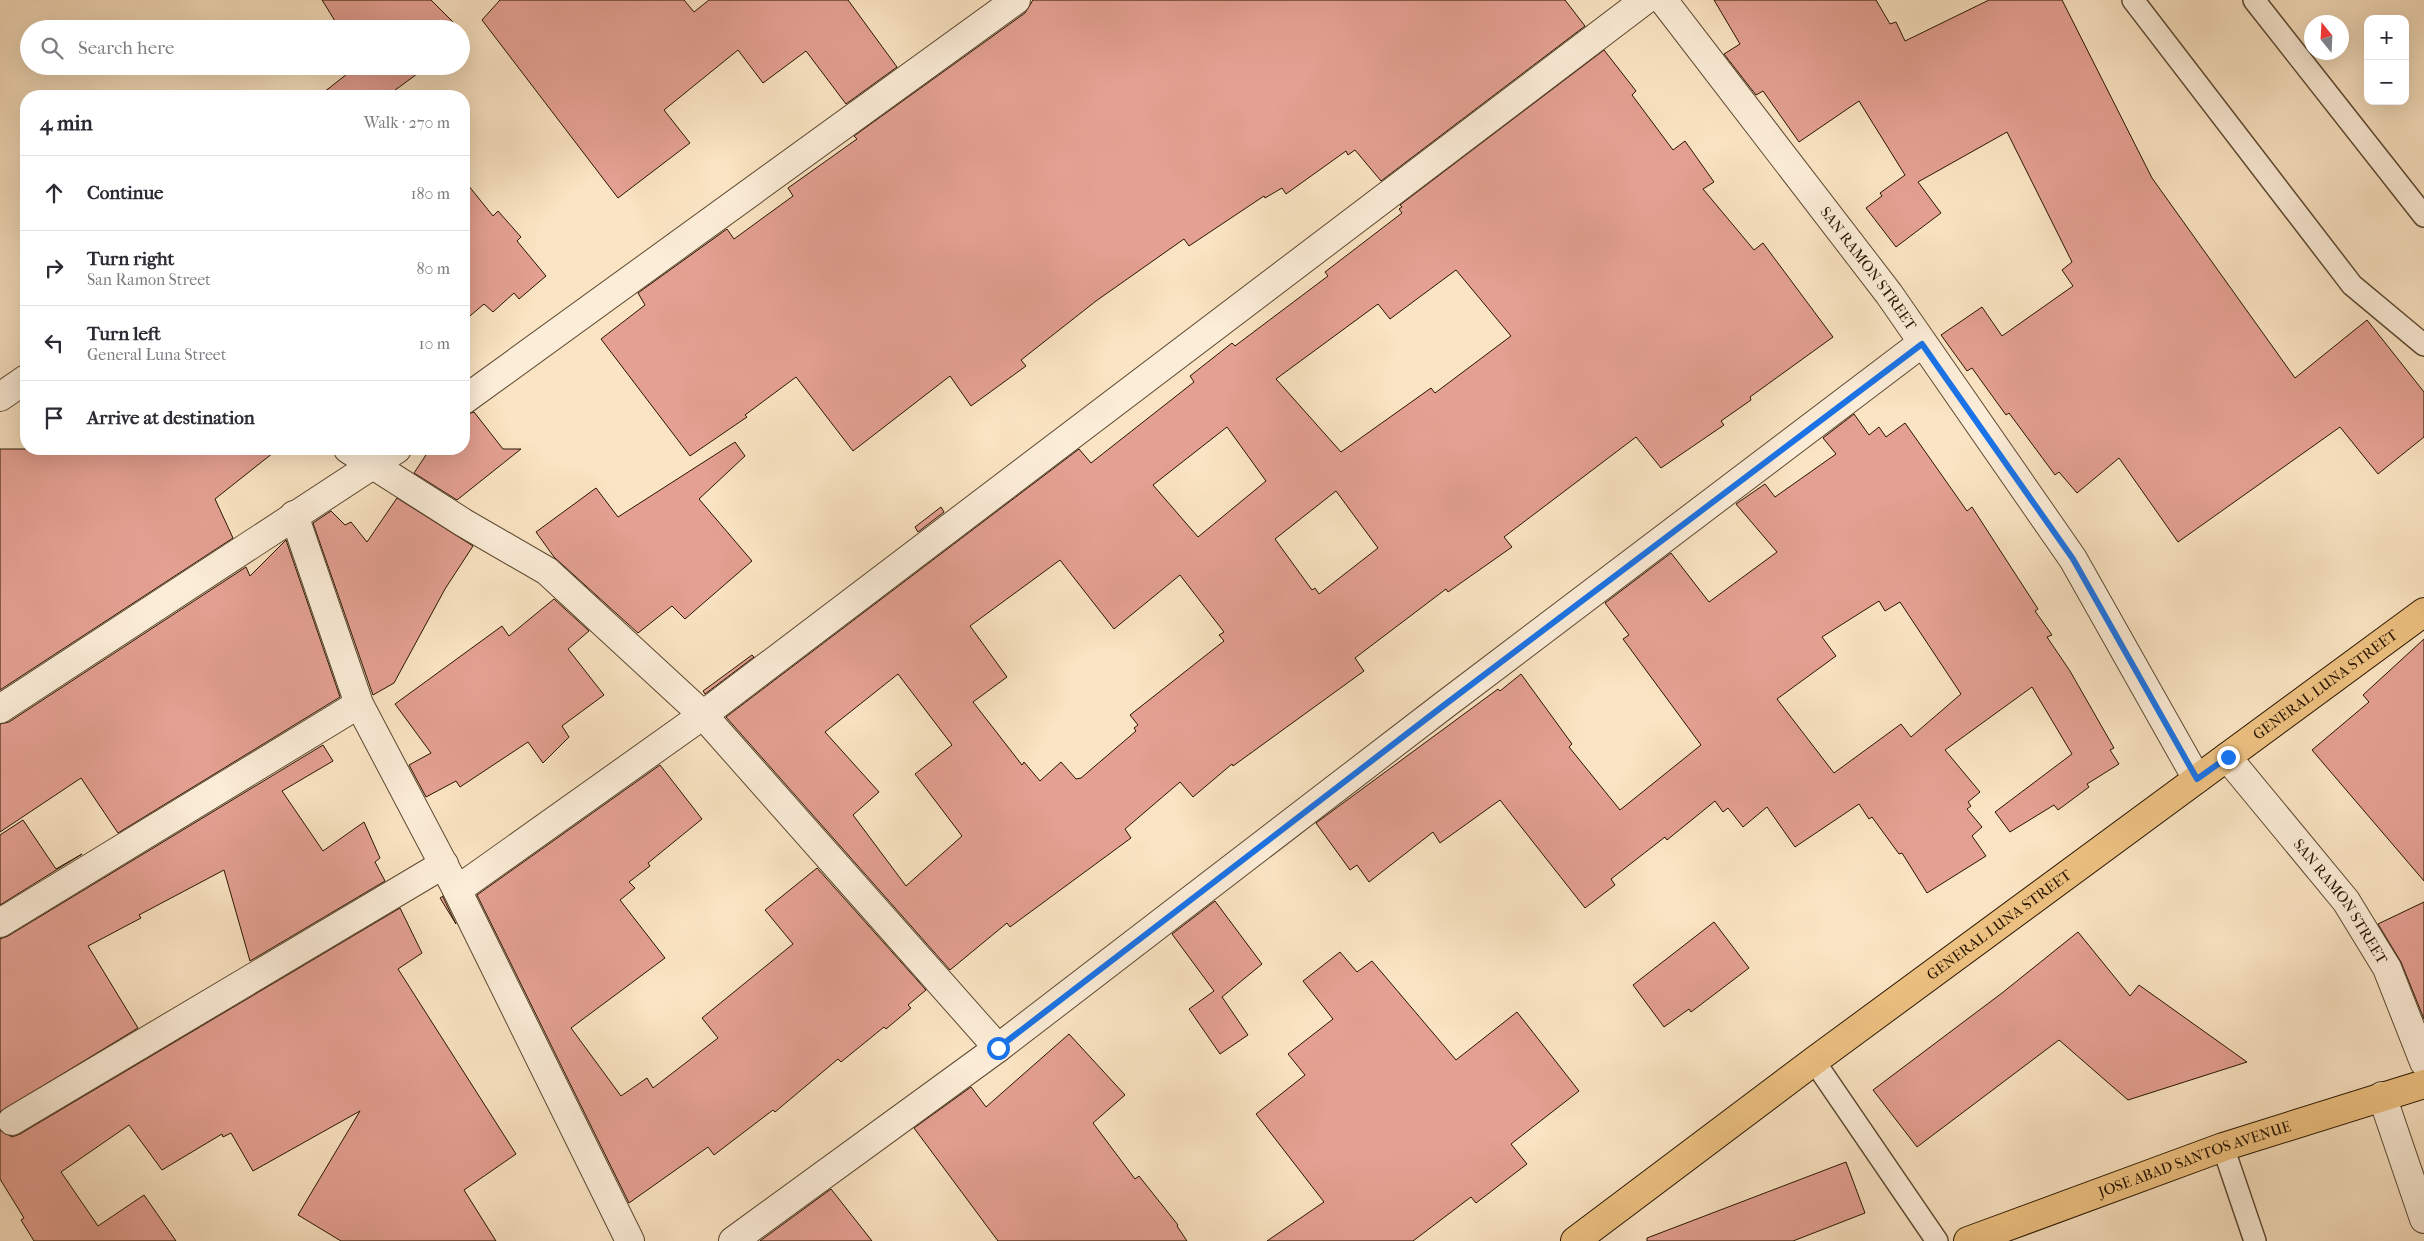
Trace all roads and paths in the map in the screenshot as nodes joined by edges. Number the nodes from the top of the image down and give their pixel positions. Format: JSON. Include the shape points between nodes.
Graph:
{"nodes":[{"id":1,"x":1016,"y":0,"type":"edge"},
{"id":2,"x":1645,"y":0,"type":"edge"},
{"id":3,"x":1663,"y":0,"type":"edge"},
{"id":4,"x":2133,"y":0,"type":"edge"},
{"id":5,"x":2254,"y":0,"type":"edge"},
{"id":6,"x":2424,"y":216,"type":"edge"},
{"id":7,"x":1922,"y":344,"type":"junction"},
{"id":8,"x":2424,"y":345,"type":"edge"},
{"id":9,"x":20,"y":383,"type":"edge"},
{"id":10,"x":0,"y":396,"type":"edge"},
{"id":11,"x":470,"y":396,"type":"edge"},
{"id":12,"x":358,"y":455,"type":"edge"},
{"id":13,"x":389,"y":455,"type":"edge"},
{"id":14,"x":375,"y":465,"type":"junction"},
{"id":15,"x":294,"y":515,"type":"junction"},
{"id":16,"x":2424,"y":612,"type":"edge"},
{"id":17,"x":359,"y":704,"type":"junction"},
{"id":18,"x":0,"y":709,"type":"edge"},
{"id":19,"x":703,"y":715,"type":"junction"},
{"id":20,"x":2228,"y":757,"type":"junction"},
{"id":21,"x":2197,"y":779,"type":"junction"},
{"id":22,"x":444,"y":864,"type":"junction"},
{"id":23,"x":457,"y":890,"type":"junction"},
{"id":24,"x":0,"y":924,"type":"edge"},
{"id":25,"x":998,"y":1048,"type":"junction"},
{"id":26,"x":1814,"y":1061,"type":"junction"},
{"id":27,"x":2424,"y":1062,"type":"edge"},
{"id":28,"x":2424,"y":1084,"type":"edge"},
{"id":29,"x":2382,"y":1096,"type":"junction"},
{"id":30,"x":12,"y":1121,"type":"dead end"},
{"id":31,"x":2222,"y":1147,"type":"junction"},
{"id":32,"x":2424,"y":1219,"type":"edge"},
{"id":33,"x":630,"y":1241,"type":"edge"},
{"id":34,"x":733,"y":1241,"type":"edge"},
{"id":35,"x":1575,"y":1241,"type":"edge"},
{"id":36,"x":1937,"y":1241,"type":"edge"},
{"id":37,"x":1968,"y":1241,"type":"edge"},
{"id":38,"x":2255,"y":1241,"type":"edge"}],
"edges":[{"from":1,"to":11,"type":"street"},
{"from":2,"to":19,"type":"street"},
{"from":3,"to":7,"type":"street","name":"SAN RAMON STREET","via":[[1889,294]]},
{"from":4,"to":8,"type":"lane","via":[[2352,285]]},
{"from":5,"to":6,"type":"lane"},
{"from":7,"to":21,"type":"street","name":"SAN RAMON STREET","via":[[2073,559]]},
{"from":7,"to":25,"type":"street"},
{"from":9,"to":10,"type":"street"},
{"from":12,"to":14,"type":"street"},
{"from":13,"to":14,"type":"street"},
{"from":14,"to":15,"type":"street"},
{"from":14,"to":19,"type":"street","via":[[464,523],[547,571]]},
{"from":15,"to":17,"type":"street"},
{"from":15,"to":18,"type":"street"},
{"from":16,"to":20,"type":"main road","name":"GENERAL LUNA STREET"},
{"from":17,"to":22,"type":"street"},
{"from":17,"to":24,"type":"street"},
{"from":19,"to":23,"type":"street"},
{"from":19,"to":25,"type":"street"},
{"from":20,"to":21,"type":"main road","name":"GENERAL LUNA STREET"},
{"from":20,"to":27,"type":"street","name":"SAN RAMON STREET","via":[[2346,901],[2387,968]]},
{"from":21,"to":26,"type":"main road","name":"GENERAL LUNA STREET"},
{"from":22,"to":23,"type":"street"},
{"from":22,"to":30,"type":"street"},
{"from":23,"to":33,"type":"street"},
{"from":25,"to":34,"type":"street"},
{"from":26,"to":35,"type":"main road","name":"GENERAL LUNA STREET"},
{"from":26,"to":36,"type":"lane"},
{"from":28,"to":29,"type":"main road","name":"JOSE ABAD SANTOS AVENUE"},
{"from":29,"to":31,"type":"main road","name":"JOSE ABAD SANTOS AVENUE"},
{"from":29,"to":32,"type":"street"},
{"from":31,"to":37,"type":"main road","name":"JOSE ABAD SANTOS AVENUE"},
{"from":31,"to":38,"type":"lane"}]}
